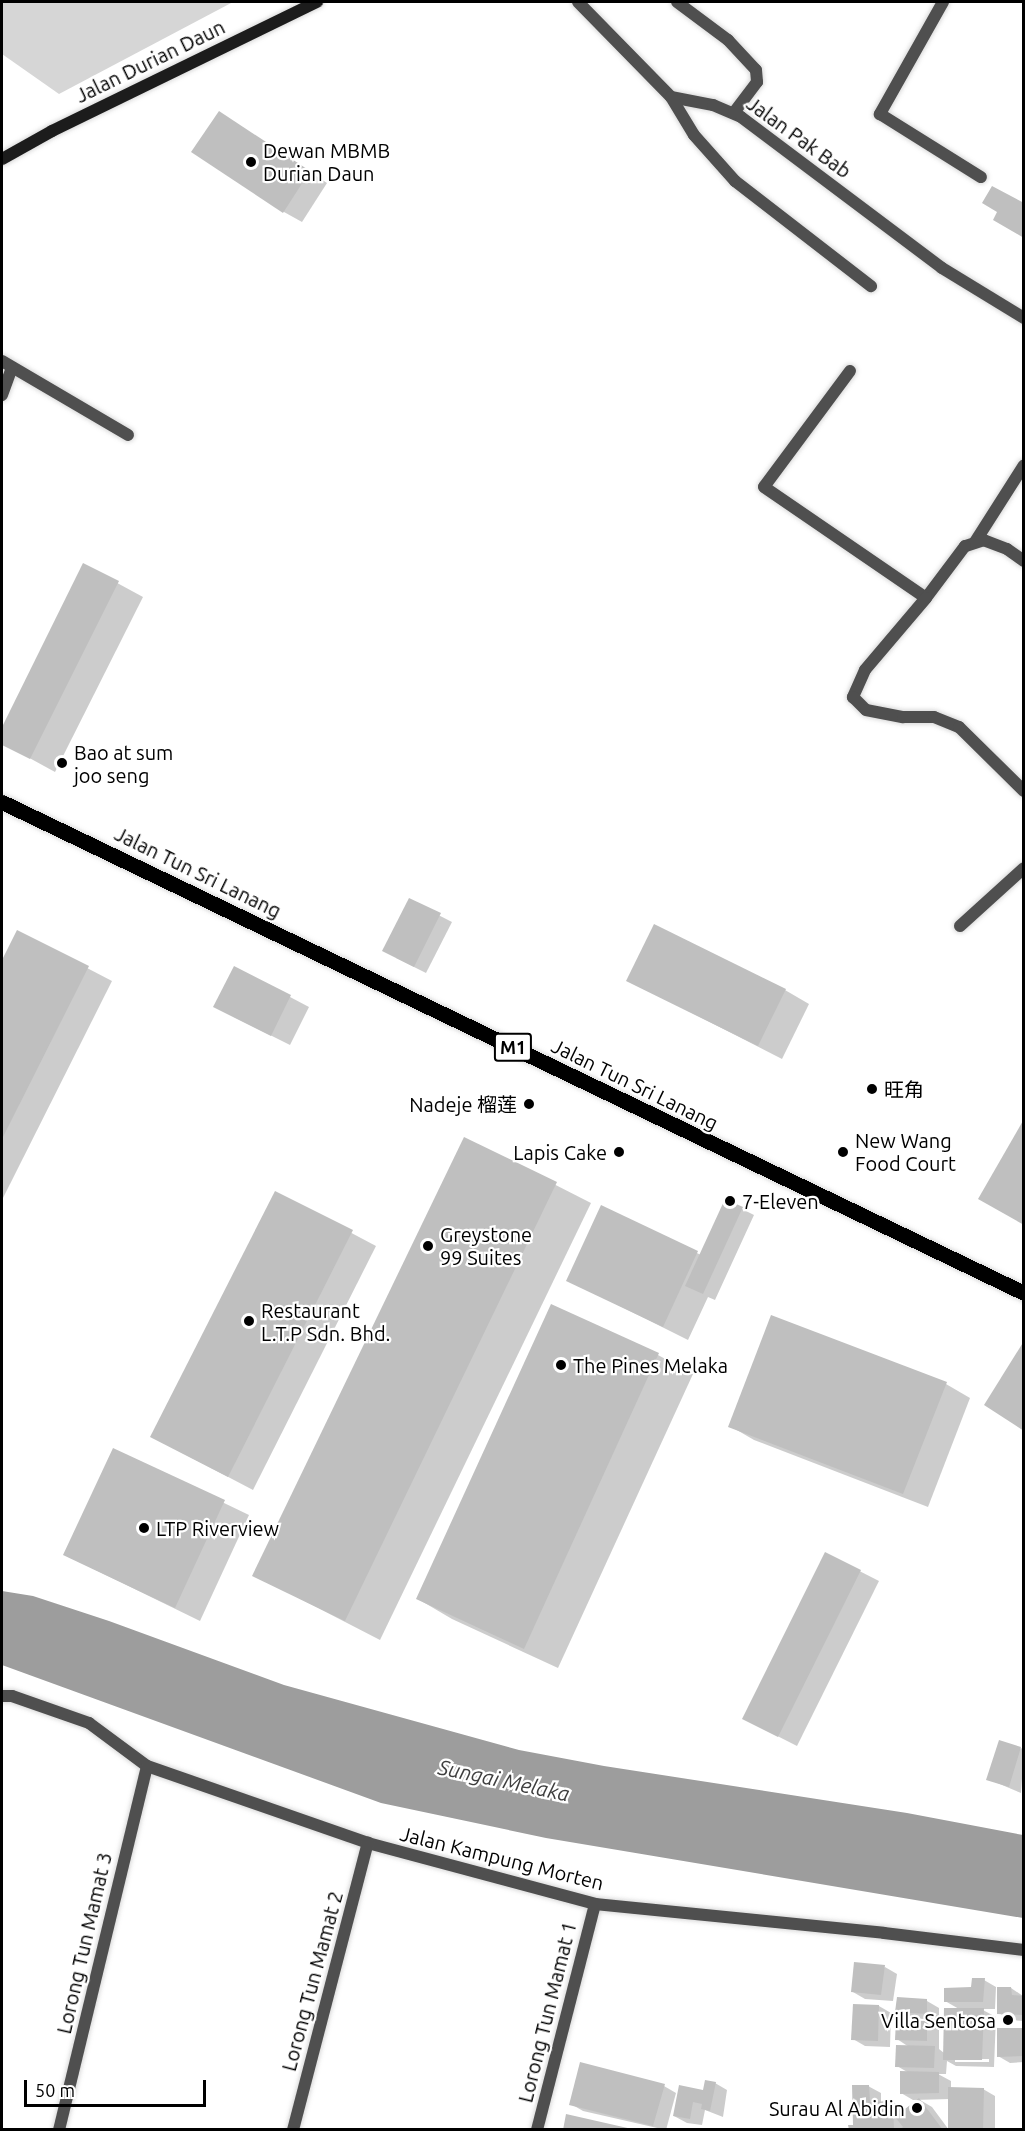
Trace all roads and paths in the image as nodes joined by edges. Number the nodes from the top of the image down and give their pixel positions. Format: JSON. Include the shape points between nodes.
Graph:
{"nodes":[{"id":1,"x":317,"y":2,"type":"edge"},
{"id":2,"x":578,"y":2,"type":"edge"},
{"id":3,"x":677,"y":2,"type":"edge"},
{"id":4,"x":943,"y":2,"type":"edge"},
{"id":5,"x":671,"y":97,"type":"junction"},
{"id":6,"x":734,"y":113,"type":"junction"},
{"id":7,"x":2,"y":159,"type":"edge"},
{"id":8,"x":981,"y":177,"type":"dead end"},
{"id":9,"x":871,"y":286,"type":"dead end"},
{"id":10,"x":1023,"y":318,"type":"edge"},
{"id":11,"x":7,"y":365,"type":"edge"},
{"id":12,"x":850,"y":370,"type":"dead end"},
{"id":13,"x":2,"y":395,"type":"edge"},
{"id":14,"x":128,"y":435,"type":"dead end"},
{"id":15,"x":1023,"y":465,"type":"edge"},
{"id":16,"x":975,"y":542,"type":"junction"},
{"id":17,"x":1023,"y":561,"type":"edge"},
{"id":18,"x":926,"y":598,"type":"junction"},
{"id":19,"x":1023,"y":791,"type":"edge"},
{"id":20,"x":2,"y":802,"type":"edge"},
{"id":21,"x":1023,"y":868,"type":"edge"},
{"id":22,"x":960,"y":926,"type":"dead end"},
{"id":23,"x":1023,"y":1293,"type":"edge"},
{"id":24,"x":2,"y":1696,"type":"edge"},
{"id":25,"x":147,"y":1766,"type":"junction"},
{"id":26,"x":368,"y":1843,"type":"junction"},
{"id":27,"x":595,"y":1904,"type":"junction"},
{"id":28,"x":1023,"y":1950,"type":"edge"},
{"id":29,"x":59,"y":2130,"type":"edge"},
{"id":30,"x":293,"y":2130,"type":"edge"},
{"id":31,"x":537,"y":2130,"type":"edge"}],
"edges":[{"from":1,"to":7,"type":"street","name":"Jalan Durian Daun"},
{"from":2,"to":5,"type":"street"},
{"from":3,"to":6,"type":"street","via":[[728,40],[756,70],[757,82]]},
{"from":4,"to":8,"type":"street","via":[[880,114]]},
{"from":5,"to":6,"type":"street","name":"Jalan Pak Bab"},
{"from":5,"to":9,"type":"street","via":[[694,135],[735,181]]},
{"from":6,"to":10,"type":"street","name":"Jalan Pak Bab","via":[[942,268]]},
{"from":11,"to":13,"type":"street"},
{"from":11,"to":14,"type":"street"},
{"from":12,"to":18,"type":"street","via":[[764,488]]},
{"from":15,"to":16,"type":"street"},
{"from":16,"to":17,"type":"street","via":[[992,542]]},
{"from":16,"to":18,"type":"street","via":[[965,546]]},
{"from":18,"to":19,"type":"street","via":[[865,670],[853,697],[866,710],[903,717],[934,717],[959,727]]},
{"from":20,"to":23,"type":"main road","name":"Jalan Tun Sri Lanang","number":"M1"},
{"from":21,"to":22,"type":"street"},
{"from":24,"to":25,"type":"street","name":"Jalan Kampung Morten","via":[[88,1723]]},
{"from":25,"to":26,"type":"street","name":"Jalan Kampung Morten"},
{"from":25,"to":29,"type":"street","name":"Lorong Tun Mamat 3"},
{"from":26,"to":27,"type":"street","name":"Jalan Kampung Morten"},
{"from":26,"to":30,"type":"street","name":"Lorong Tun Mamat 2"},
{"from":27,"to":28,"type":"street","name":"Jalan Kampung Morten"},
{"from":27,"to":31,"type":"street","name":"Lorong Tun Mamat 1"}]}
